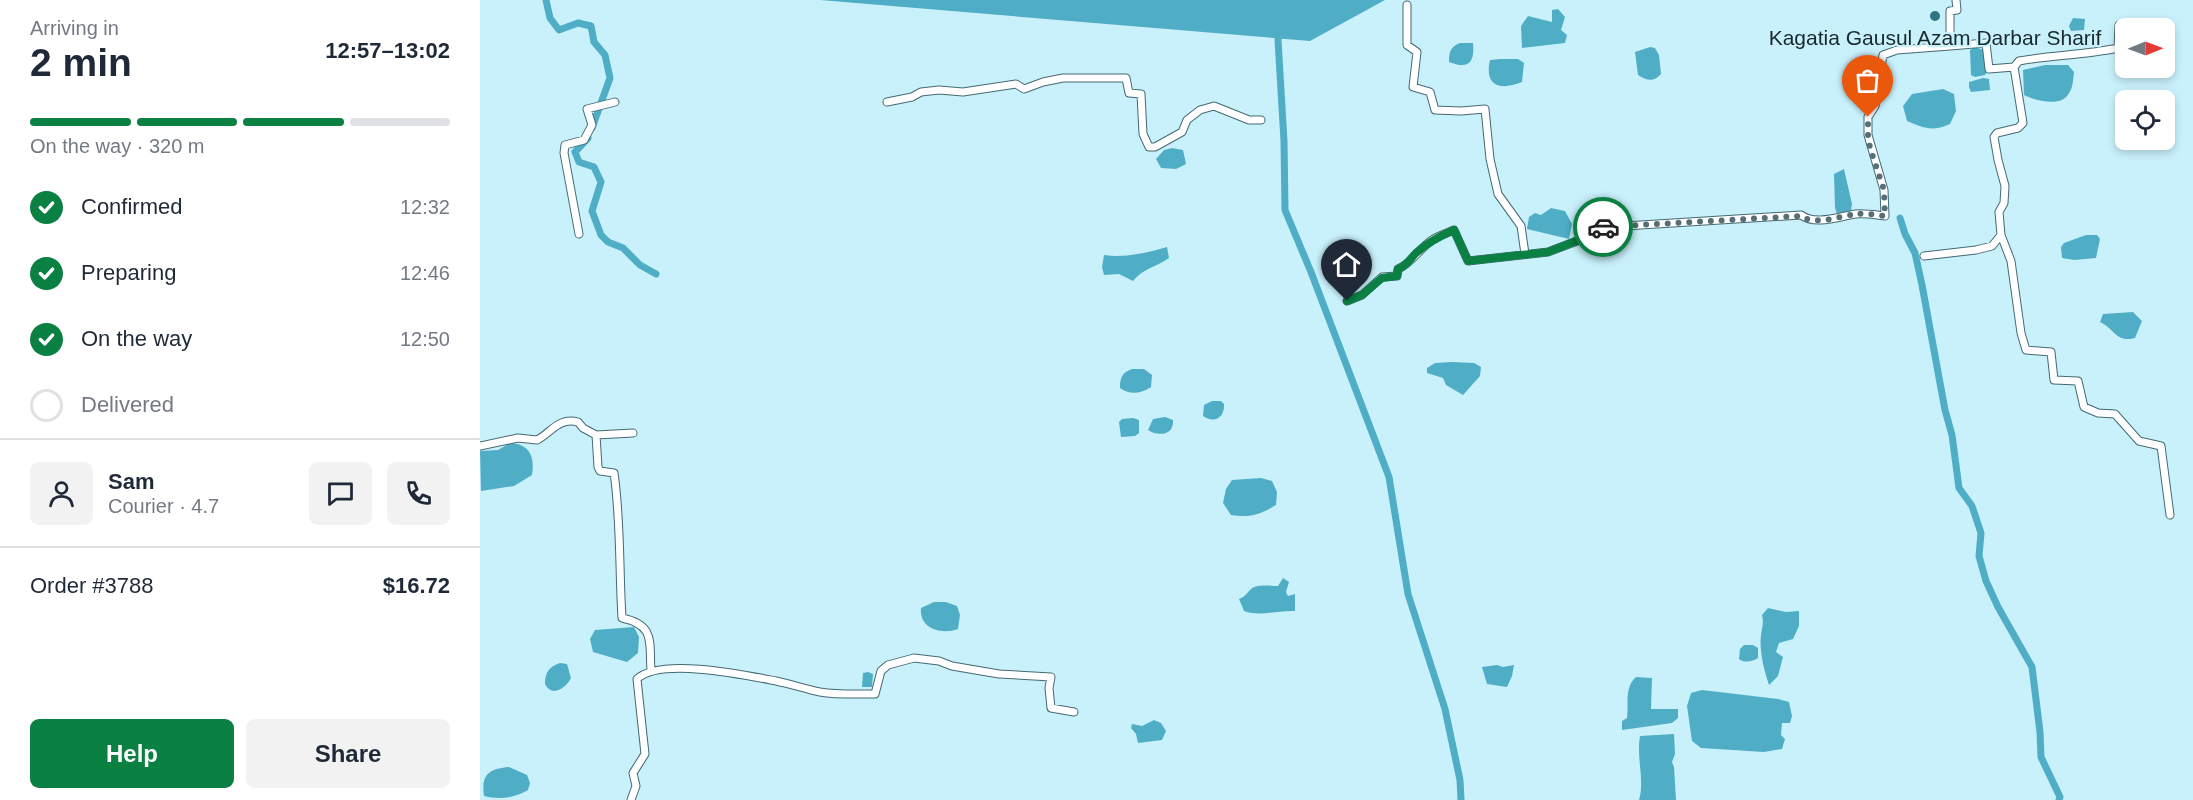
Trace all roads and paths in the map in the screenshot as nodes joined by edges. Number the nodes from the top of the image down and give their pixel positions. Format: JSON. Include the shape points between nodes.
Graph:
{"nodes":[{"id":1,"x":1956,"y":0,"type":"edge"},
{"id":2,"x":1407,"y":5,"type":"dead end"},
{"id":3,"x":1950,"y":46,"type":"junction"},
{"id":4,"x":2115,"y":48,"type":"edge"},
{"id":5,"x":2014,"y":67,"type":"junction"},
{"id":6,"x":615,"y":102,"type":"dead end"},
{"id":7,"x":887,"y":102,"type":"dead end"},
{"id":8,"x":1261,"y":120,"type":"dead end"},
{"id":9,"x":579,"y":234,"type":"dead end"},
{"id":10,"x":2001,"y":235,"type":"junction"},
{"id":11,"x":1525,"y":254,"type":"junction"},
{"id":12,"x":1924,"y":256,"type":"dead end"},
{"id":13,"x":1347,"y":301,"type":"dead end"},
{"id":14,"x":633,"y":433,"type":"dead end"},
{"id":15,"x":596,"y":435,"type":"junction"},
{"id":16,"x":480,"y":446,"type":"edge"},
{"id":17,"x":2170,"y":515,"type":"dead end"},
{"id":18,"x":651,"y":670,"type":"junction"},
{"id":19,"x":1074,"y":712,"type":"dead end"},
{"id":20,"x":631,"y":800,"type":"edge"}],
"edges":[{"from":1,"to":3,"type":"street","via":[[1957,10],[1950,12]]},
{"from":2,"to":11,"type":"street","via":[[1407,45],[1417,52],[1413,87],[1430,92],[1435,110],[1485,109],[1498,194],[1521,226]]},
{"from":3,"to":5,"type":"street","via":[[1986,43],[1989,69]]},
{"from":3,"to":11,"type":"street","via":[[1882,55],[1875,106],[1868,117],[1868,135],[1884,190],[1885,216],[1856,214],[1814,220],[1801,216],[1593,228],[1584,238],[1548,252]]},
{"from":4,"to":5,"type":"street","via":[[2033,58],[2019,61]]},
{"from":5,"to":10,"type":"street","via":[[2023,123],[1994,137],[2005,186],[1999,212]]},
{"from":6,"to":9,"type":"street","via":[[587,109],[592,125],[584,140],[565,145]]},
{"from":7,"to":8,"type":"street","via":[[939,90],[963,92],[1016,84],[1024,89],[1063,78],[1126,78],[1129,93],[1141,93],[1143,134],[1149,147],[1182,132],[1187,120],[1214,106],[1249,120]]},
{"from":10,"to":12,"type":"street","via":[[1992,246]]},
{"from":10,"to":17,"type":"street","via":[[2011,261],[2026,350],[2051,352],[2054,380],[2078,381],[2084,407],[2115,414],[2139,441],[2161,446]]},
{"from":11,"to":13,"type":"street","via":[[1468,261],[1454,230],[1433,239],[1405,267],[1398,269],[1397,276],[1382,278],[1362,295]]},
{"from":14,"to":15,"type":"street"},
{"from":15,"to":16,"type":"street","via":[[578,423],[569,422],[553,426],[537,440],[518,438]]},
{"from":15,"to":18,"type":"street","via":[[598,467],[600,471],[614,473],[616,483],[622,618],[645,627],[651,641]]},
{"from":18,"to":19,"type":"street","via":[[689,668],[777,681],[823,693],[875,694],[881,671],[888,665],[914,658],[999,674],[1051,677],[1051,708]]},
{"from":18,"to":20,"type":"street","via":[[637,679],[645,754],[633,773],[636,786]]}]}
